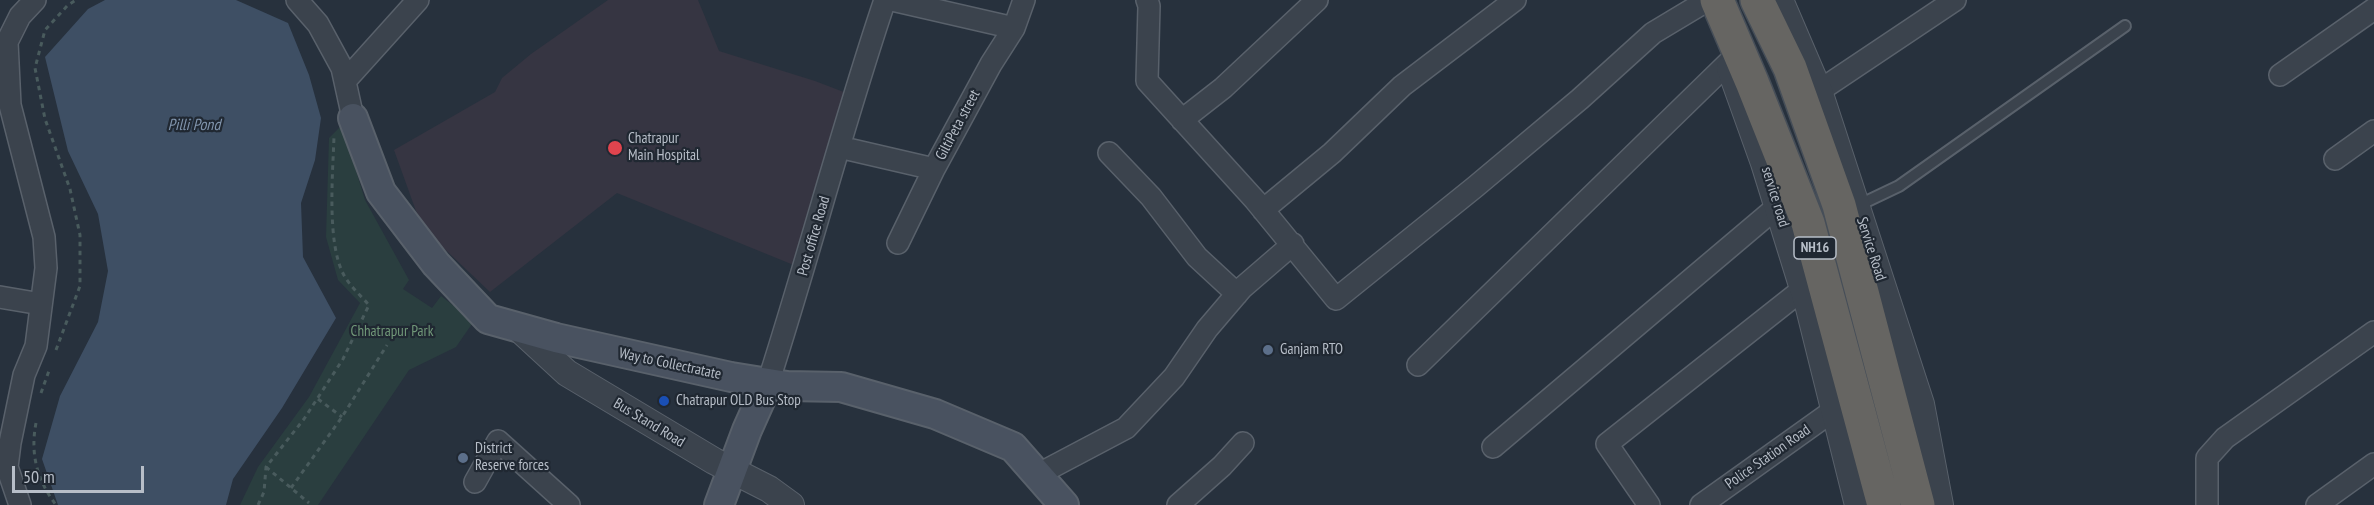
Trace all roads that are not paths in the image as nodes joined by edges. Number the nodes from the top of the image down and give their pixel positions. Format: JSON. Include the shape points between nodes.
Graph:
{"nodes":[{"id":1,"x":35,"y":0,"type":"edge"},
{"id":2,"x":297,"y":0,"type":"edge"},
{"id":3,"x":418,"y":0,"type":"edge"},
{"id":4,"x":885,"y":0,"type":"edge"},
{"id":5,"x":892,"y":0,"type":"edge"},
{"id":6,"x":1023,"y":0,"type":"edge"},
{"id":7,"x":1148,"y":0,"type":"edge"},
{"id":8,"x":1317,"y":0,"type":"edge"},
{"id":9,"x":1515,"y":0,"type":"edge"},
{"id":10,"x":1756,"y":0,"type":"edge"},
{"id":11,"x":1780,"y":0,"type":"edge"},
{"id":12,"x":1955,"y":0,"type":"edge"},
{"id":13,"x":1707,"y":1,"type":"edge"},
{"id":14,"x":2374,"y":9,"type":"edge"},
{"id":15,"x":2125,"y":26,"type":"dead end"},
{"id":16,"x":1014,"y":28,"type":"junction"},
{"id":17,"x":3,"y":41,"type":"edge"},
{"id":18,"x":1728,"y":63,"type":"junction"},
{"id":19,"x":2280,"y":75,"type":"dead end"},
{"id":20,"x":345,"y":81,"type":"junction"},
{"id":21,"x":1819,"y":91,"type":"junction"},
{"id":22,"x":1182,"y":120,"type":"junction"},
{"id":23,"x":344,"y":126,"type":"joint"},
{"id":24,"x":2374,"y":131,"type":"edge"},
{"id":25,"x":838,"y":147,"type":"junction"},
{"id":26,"x":1109,"y":153,"type":"dead end"},
{"id":27,"x":2335,"y":159,"type":"dead end"},
{"id":28,"x":934,"y":169,"type":"junction"},
{"id":29,"x":1778,"y":206,"type":"junction"},
{"id":30,"x":1857,"y":206,"type":"junction"},
{"id":31,"x":1263,"y":210,"type":"junction"},
{"id":32,"x":898,"y":243,"type":"dead end"},
{"id":33,"x":1293,"y":244,"type":"junction"},
{"id":34,"x":1803,"y":289,"type":"junction"},
{"id":35,"x":1237,"y":294,"type":"junction"},
{"id":36,"x":0,"y":297,"type":"edge"},
{"id":37,"x":41,"y":304,"type":"junction"},
{"id":38,"x":517,"y":327,"type":"junction"},
{"id":39,"x":2374,"y":332,"type":"edge"},
{"id":40,"x":1418,"y":365,"type":"dead end"},
{"id":41,"x":768,"y":383,"type":"junction"},
{"id":42,"x":1834,"y":410,"type":"junction"},
{"id":43,"x":1243,"y":443,"type":"dead end"},
{"id":44,"x":1493,"y":447,"type":"dead end"},
{"id":45,"x":2374,"y":464,"type":"edge"},
{"id":46,"x":732,"y":469,"type":"junction"},
{"id":47,"x":1037,"y":475,"type":"junction"},
{"id":48,"x":475,"y":482,"type":"dead end"},
{"id":49,"x":20,"y":505,"type":"edge"},
{"id":50,"x":569,"y":505,"type":"edge"},
{"id":51,"x":719,"y":505,"type":"edge"},
{"id":52,"x":791,"y":505,"type":"edge"},
{"id":53,"x":1064,"y":505,"type":"edge"},
{"id":54,"x":1178,"y":505,"type":"edge"},
{"id":55,"x":1649,"y":505,"type":"edge"},
{"id":56,"x":1701,"y":505,"type":"edge"},
{"id":57,"x":1858,"y":505,"type":"edge"},
{"id":58,"x":1884,"y":505,"type":"edge"},
{"id":59,"x":1918,"y":505,"type":"edge"},
{"id":60,"x":1940,"y":505,"type":"edge"},
{"id":61,"x":2207,"y":505,"type":"edge"},
{"id":62,"x":2317,"y":505,"type":"edge"}],
"edges":[{"from":1,"to":17,"type":"street"},
{"from":2,"to":20,"type":"street","via":[[318,24]]},
{"from":3,"to":20,"type":"street"},
{"from":4,"to":25,"type":"street","name":"Post office Road"},
{"from":5,"to":16,"type":"street"},
{"from":6,"to":16,"type":"street","name":"GiltiPeta street"},
{"from":7,"to":22,"type":"street","via":[[1147,81]]},
{"from":8,"to":22,"type":"street","via":[[1223,88]]},
{"from":9,"to":31,"type":"street","via":[[1402,86],[1332,153]]},
{"from":10,"to":59,"type":"highway","number":"NH16","via":[[1790,68],[1839,205]]},
{"from":11,"to":21,"type":"street","name":"Service Road"},
{"from":12,"to":21,"type":"street"},
{"from":13,"to":18,"type":"street","name":"service road"},
{"from":13,"to":33,"type":"street","via":[[1653,33],[1493,172],[1336,299]]},
{"from":13,"to":58,"type":"highway","number":"NH16","via":[[1752,82],[1808,222]]},
{"from":14,"to":19,"type":"street"},
{"from":15,"to":30,"type":"lane","via":[[1899,186]]},
{"from":16,"to":28,"type":"street","name":"GiltiPeta street"},
{"from":17,"to":37,"type":"street","via":[[10,105],[44,237],[46,268]]},
{"from":18,"to":29,"type":"street","name":"service road"},
{"from":18,"to":40,"type":"street"},
{"from":20,"to":23,"type":"street"},
{"from":21,"to":30,"type":"street","name":"Service Road"},
{"from":22,"to":31,"type":"street"},
{"from":23,"to":38,"type":"main road","name":"Way to Collectratate","via":[[381,192],[436,264],[488,319]]},
{"from":24,"to":27,"type":"street"},
{"from":25,"to":28,"type":"street","name":"GiltiPeta street"},
{"from":25,"to":41,"type":"street","name":"Post office Road"},
{"from":26,"to":35,"type":"street","via":[[1151,197],[1197,257]]},
{"from":28,"to":32,"type":"street"},
{"from":29,"to":34,"type":"street","name":"service road"},
{"from":29,"to":44,"type":"street"},
{"from":30,"to":60,"type":"street","name":"Service Road","via":[[1921,404]]},
{"from":31,"to":33,"type":"street"},
{"from":33,"to":35,"type":"street"},
{"from":34,"to":42,"type":"street","name":"service road"},
{"from":34,"to":55,"type":"street","via":[[1607,444]]},
{"from":35,"to":47,"type":"street","via":[[1174,377],[1126,428]]},
{"from":36,"to":37,"type":"street"},
{"from":37,"to":49,"type":"street","via":[[36,346],[24,375],[7,467]]},
{"from":38,"to":41,"type":"main road","name":"Way to Collectratate","via":[[637,357]]},
{"from":38,"to":46,"type":"street","name":"Bus Stand Road","via":[[567,373]]},
{"from":39,"to":61,"type":"street","via":[[2225,438],[2207,458]]},
{"from":41,"to":46,"type":"main road","name":"Post office Road"},
{"from":41,"to":47,"type":"main road","name":"Way to Collectratate","via":[[841,387],[935,414],[1013,447]]},
{"from":42,"to":56,"type":"street","name":"Police Station Road"},
{"from":42,"to":57,"type":"street","name":"service road"},
{"from":43,"to":54,"type":"street"},
{"from":45,"to":62,"type":"street"},
{"from":46,"to":51,"type":"main road","name":"Post office Road"},
{"from":46,"to":52,"type":"street","name":"Bus Stand Road"},
{"from":47,"to":53,"type":"main road","name":"Way to Collectratate"},
{"from":48,"to":50,"type":"street","via":[[498,441]]}]}
